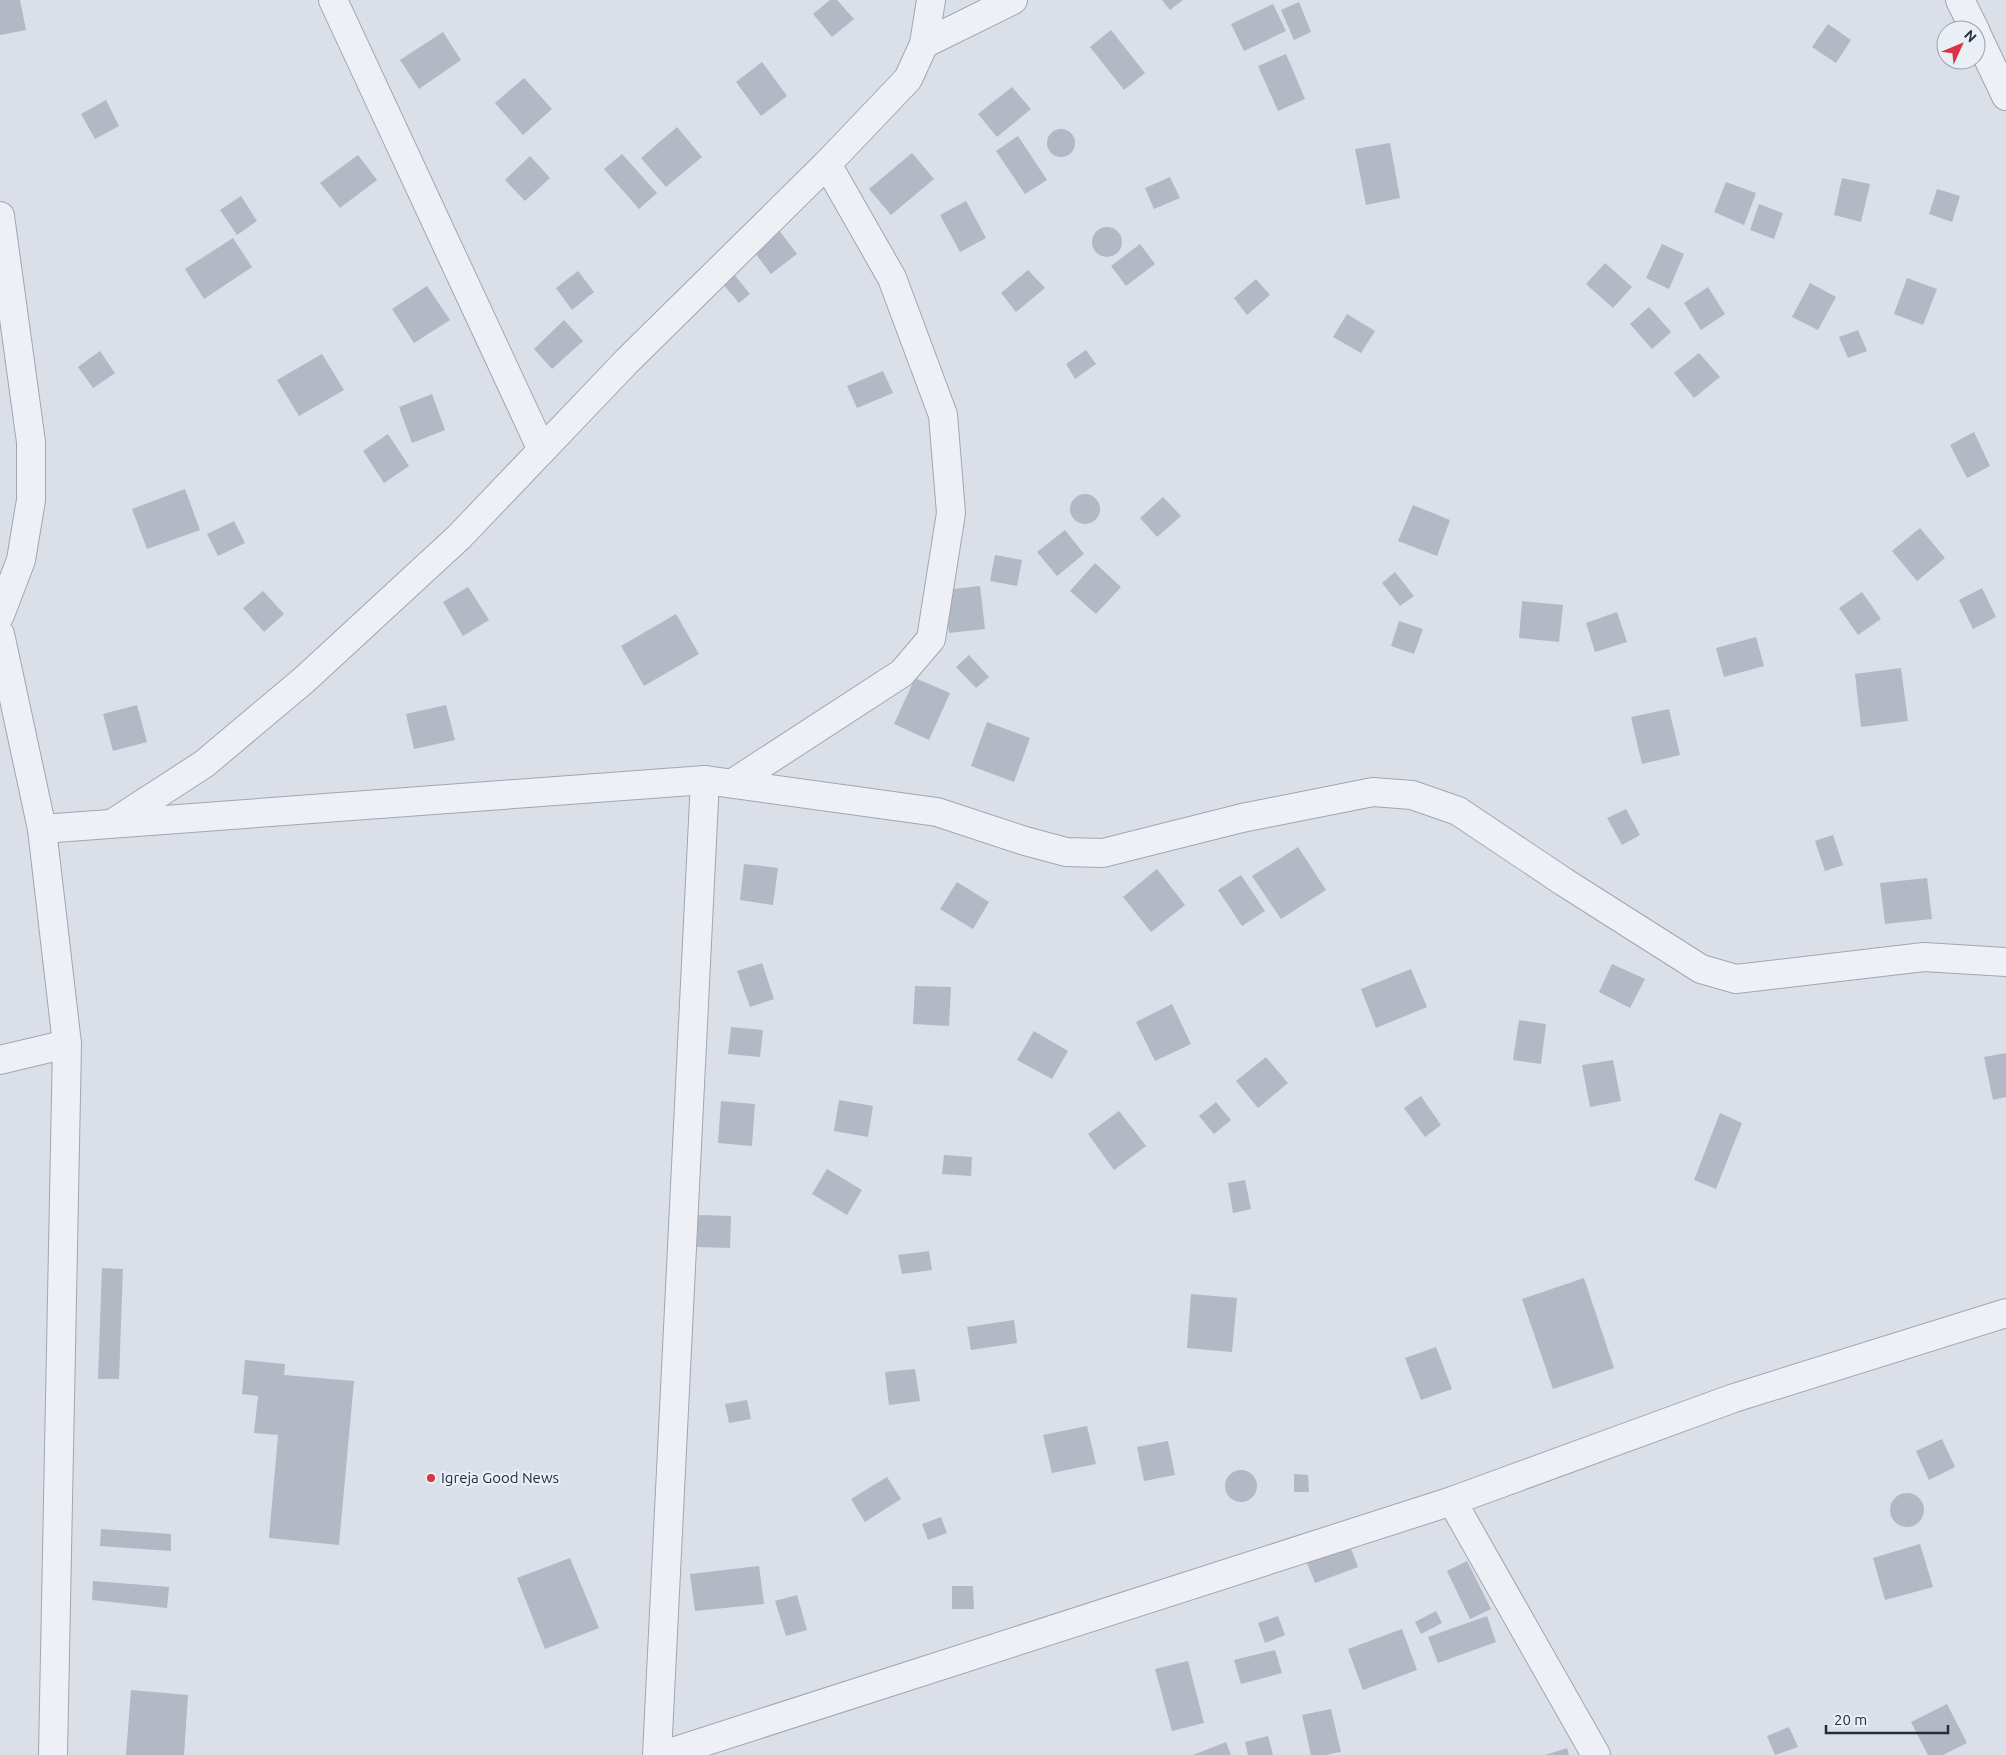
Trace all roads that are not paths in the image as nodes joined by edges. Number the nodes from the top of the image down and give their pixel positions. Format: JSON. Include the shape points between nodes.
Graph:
{"nodes":[{"id":1,"x":333,"y":0,"type":"edge"},
{"id":2,"x":931,"y":0,"type":"edge"},
{"id":3,"x":1013,"y":0,"type":"edge"},
{"id":4,"x":1960,"y":0,"type":"edge"},
{"id":5,"x":1970,"y":20,"type":"edge"},
{"id":6,"x":924,"y":44,"type":"junction"},
{"id":7,"x":1986,"y":54,"type":"edge"},
{"id":8,"x":2006,"y":96,"type":"edge"},
{"id":9,"x":827,"y":164,"type":"junction"},
{"id":10,"x":0,"y":216,"type":"edge"},
{"id":11,"x":542,"y":450,"type":"junction"},
{"id":12,"x":0,"y":615,"type":"edge"},
{"id":13,"x":0,"y":634,"type":"edge"},
{"id":14,"x":705,"y":780,"type":"junction"},
{"id":15,"x":733,"y":784,"type":"junction"},
{"id":16,"x":112,"y":824,"type":"junction"},
{"id":17,"x":42,"y":829,"type":"junction"},
{"id":18,"x":2006,"y":962,"type":"edge"},
{"id":19,"x":67,"y":1044,"type":"junction"},
{"id":20,"x":0,"y":1060,"type":"edge"},
{"id":21,"x":2006,"y":1313,"type":"edge"},
{"id":22,"x":1452,"y":1501,"type":"junction"},
{"id":23,"x":739,"y":1744,"type":"edge"},
{"id":24,"x":53,"y":1755,"type":"edge"},
{"id":25,"x":657,"y":1755,"type":"edge"},
{"id":26,"x":663,"y":1755,"type":"edge"},
{"id":27,"x":1596,"y":1755,"type":"edge"}],
"edges":[{"from":1,"to":11,"type":"street"},
{"from":2,"to":6,"type":"street"},
{"from":3,"to":6,"type":"street"},
{"from":4,"to":5,"type":"street"},
{"from":6,"to":9,"type":"street","via":[[908,79]]},
{"from":7,"to":8,"type":"street"},
{"from":9,"to":11,"type":"street","via":[[626,361]]},
{"from":9,"to":15,"type":"street","via":[[892,278],[943,415],[951,513],[931,639],[918,656],[902,673]]},
{"from":10,"to":12,"type":"street","via":[[32,442],[31,500],[21,560]]},
{"from":11,"to":16,"type":"street","via":[[459,537],[304,680],[204,764]]},
{"from":13,"to":17,"type":"street"},
{"from":14,"to":15,"type":"street"},
{"from":14,"to":16,"type":"street"},
{"from":14,"to":25,"type":"street"},
{"from":15,"to":18,"type":"street","via":[[937,812],[1066,852],[1103,853],[1242,818],[1373,792],[1412,795],[1458,811],[1701,969],[1736,979],[1924,957]]},
{"from":16,"to":17,"type":"street"},
{"from":17,"to":19,"type":"street"},
{"from":19,"to":20,"type":"street"},
{"from":19,"to":24,"type":"street"},
{"from":21,"to":22,"type":"street","via":[[1734,1398]]},
{"from":22,"to":23,"type":"street","via":[[900,1677]]},
{"from":22,"to":27,"type":"street"},
{"from":23,"to":26,"type":"street"}]}
